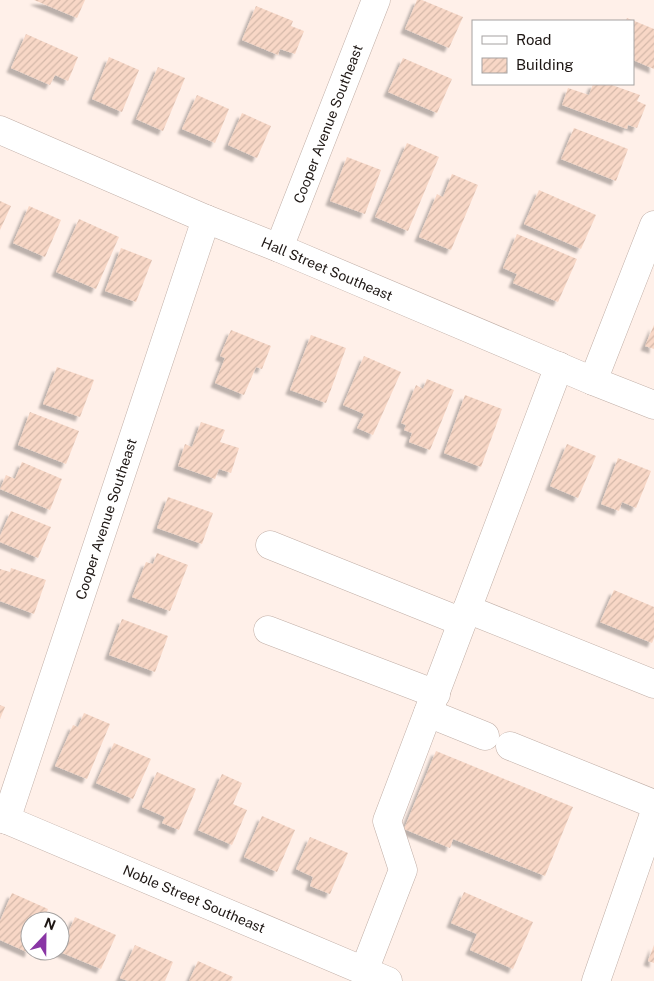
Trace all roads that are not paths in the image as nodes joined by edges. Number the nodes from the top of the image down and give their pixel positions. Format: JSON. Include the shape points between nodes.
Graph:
{"nodes":[{"id":1,"x":376,"y":0,"type":"edge"},
{"id":2,"x":0,"y":130,"type":"edge"},
{"id":3,"x":206,"y":219,"type":"junction"},
{"id":4,"x":654,"y":225,"type":"edge"},
{"id":5,"x":279,"y":248,"type":"junction"},
{"id":6,"x":559,"y":366,"type":"junction"},
{"id":7,"x":593,"y":381,"type":"junction"},
{"id":8,"x":654,"y":405,"type":"edge"},
{"id":9,"x":270,"y":546,"type":"dead end"},
{"id":10,"x":465,"y":615,"type":"junction"},
{"id":11,"x":268,"y":630,"type":"dead end"},
{"id":12,"x":654,"y":684,"type":"edge"},
{"id":13,"x":432,"y":703,"type":"junction"},
{"id":14,"x":485,"y":736,"type":"dead end"},
{"id":15,"x":510,"y":746,"type":"dead end"},
{"id":16,"x":654,"y":804,"type":"edge"},
{"id":17,"x":654,"y":814,"type":"edge"},
{"id":18,"x":3,"y":818,"type":"edge"},
{"id":19,"x":376,"y":976,"type":"edge"},
{"id":20,"x":596,"y":981,"type":"edge"}],
"edges":[{"from":1,"to":5,"type":"street","name":"Cooper Avenue Southeast"},
{"from":2,"to":3,"type":"street","name":"Hall Street Southeast"},
{"from":3,"to":5,"type":"street","name":"Hall Street Southeast"},
{"from":3,"to":18,"type":"street","name":"Cooper Avenue Southeast"},
{"from":4,"to":7,"type":"street"},
{"from":5,"to":6,"type":"street","name":"Hall Street Southeast"},
{"from":6,"to":7,"type":"street","name":"Hall Street Southeast"},
{"from":6,"to":10,"type":"street"},
{"from":7,"to":8,"type":"street","name":"Hall Street Southeast"},
{"from":9,"to":10,"type":"street"},
{"from":10,"to":12,"type":"street"},
{"from":10,"to":13,"type":"street"},
{"from":11,"to":13,"type":"street"},
{"from":13,"to":14,"type":"street"},
{"from":13,"to":19,"type":"street","via":[[387,821],[403,870]]},
{"from":15,"to":16,"type":"street"},
{"from":17,"to":20,"type":"street"},
{"from":18,"to":19,"type":"street","name":"Noble Street Southeast"}]}
